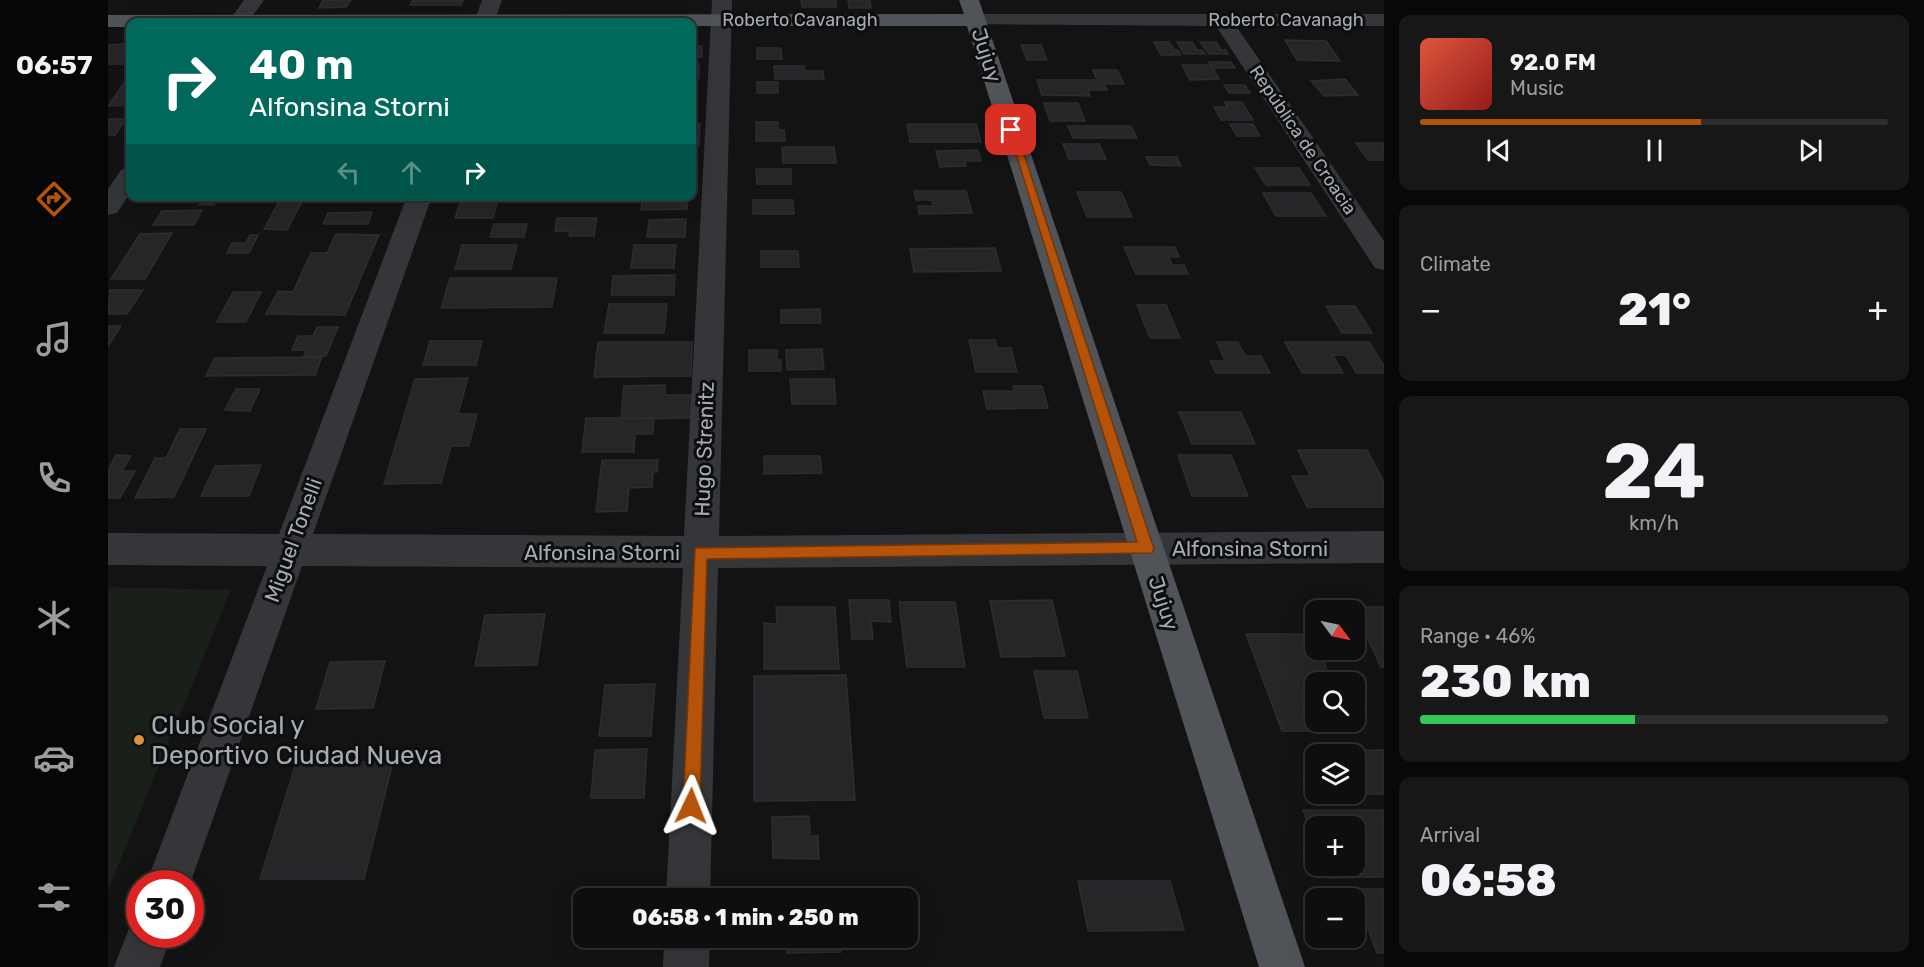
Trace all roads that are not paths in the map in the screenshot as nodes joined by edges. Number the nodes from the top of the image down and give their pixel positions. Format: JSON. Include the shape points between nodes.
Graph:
{"nodes":[{"id":1,"x":254,"y":0,"type":"edge"},
{"id":2,"x":492,"y":0,"type":"edge"},
{"id":3,"x":722,"y":10,"type":"edge"},
{"id":4,"x":972,"y":10,"type":"edge"},
{"id":5,"x":241,"y":18,"type":"edge"},
{"id":6,"x":485,"y":18,"type":"edge"},
{"id":7,"x":549,"y":18,"type":"edge"},
{"id":8,"x":1221,"y":20,"type":"junction"},
{"id":9,"x":1384,"y":20,"type":"edge"},
{"id":10,"x":108,"y":21,"type":"edge"},
{"id":11,"x":126,"y":21,"type":"edge"},
{"id":12,"x":126,"y":181,"type":"edge"},
{"id":13,"x":418,"y":201,"type":"edge"},
{"id":14,"x":108,"y":207,"type":"edge"},
{"id":15,"x":1384,"y":261,"type":"edge"},
{"id":16,"x":1384,"y":547,"type":"edge"},
{"id":17,"x":108,"y":549,"type":"edge"},
{"id":18,"x":1146,"y":549,"type":"junction"},
{"id":19,"x":289,"y":551,"type":"junction"},
{"id":20,"x":700,"y":552,"type":"junction"},
{"id":21,"x":173,"y":870,"type":"edge"},
{"id":22,"x":688,"y":888,"type":"edge"},
{"id":23,"x":144,"y":948,"type":"edge"},
{"id":24,"x":687,"y":948,"type":"edge"},
{"id":25,"x":137,"y":967,"type":"edge"},
{"id":26,"x":686,"y":967,"type":"edge"},
{"id":27,"x":1282,"y":967,"type":"edge"}],
"edges":[{"from":1,"to":5,"type":"street"},
{"from":2,"to":6,"type":"street"},
{"from":3,"to":4,"type":"main road","name":"Roberto Cavanagh"},
{"from":3,"to":7,"type":"main road","name":"Roberto Cavanagh"},
{"from":3,"to":20,"type":"street","name":"Hugo Strenitz"},
{"from":4,"to":8,"type":"street","name":"Roberto Cavanagh"},
{"from":4,"to":18,"type":"main road","name":"Jujuy"},
{"from":8,"to":9,"type":"street","name":"Roberto Cavanagh"},
{"from":8,"to":15,"type":"street","name":"República de Croacia"},
{"from":10,"to":11,"type":"main road","name":"Roberto Cavanagh"},
{"from":12,"to":14,"type":"street"},
{"from":13,"to":19,"type":"street","name":"Miguel Tonelli"},
{"from":16,"to":18,"type":"street","name":"Alfonsina Storni"},
{"from":17,"to":19,"type":"street","name":"Alfonsina Storni"},
{"from":18,"to":20,"type":"street","name":"Alfonsina Storni"},
{"from":18,"to":27,"type":"main road","name":"Jujuy"},
{"from":19,"to":20,"type":"street","name":"Alfonsina Storni"},
{"from":19,"to":21,"type":"street","name":"Miguel Tonelli"},
{"from":20,"to":22,"type":"street","name":"Hugo Strenitz"},
{"from":23,"to":25,"type":"street"},
{"from":24,"to":26,"type":"street"}]}
